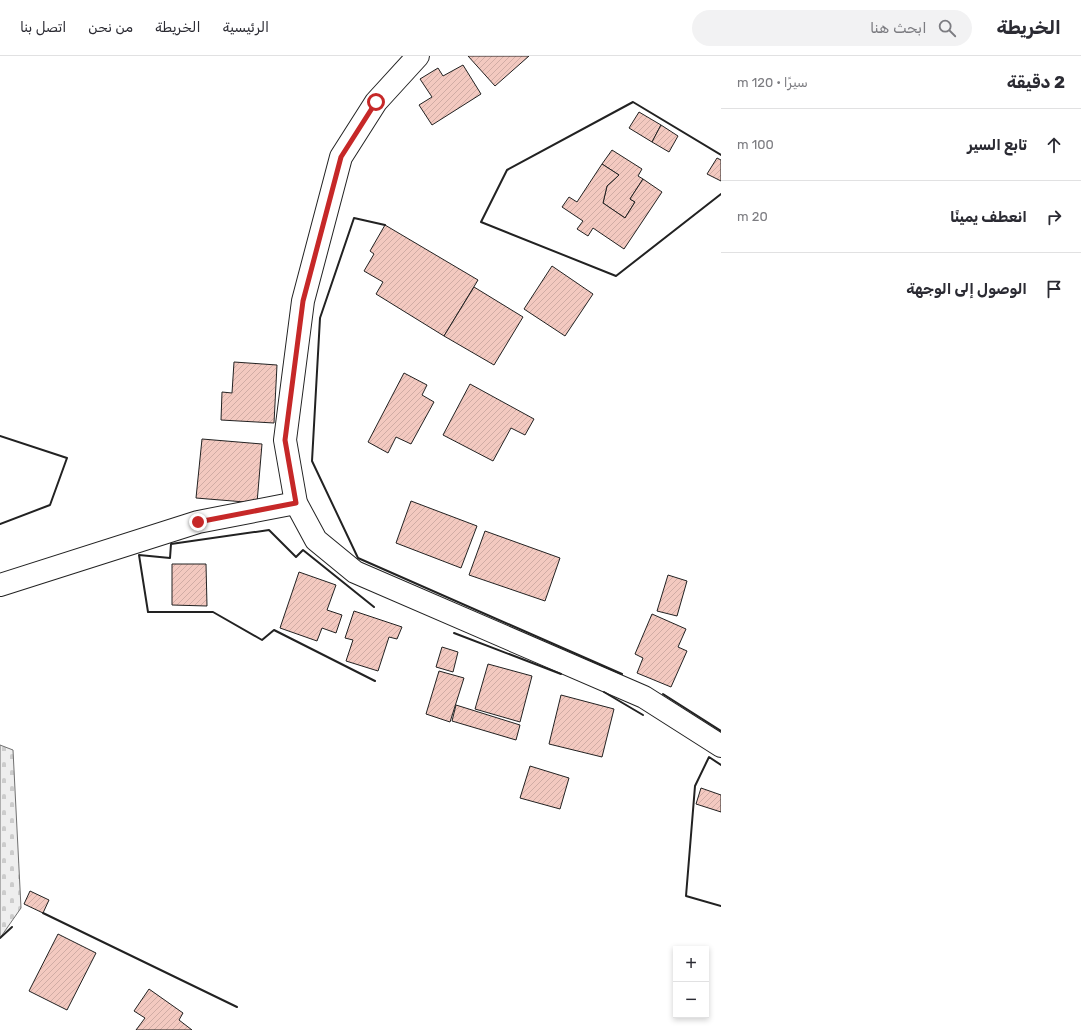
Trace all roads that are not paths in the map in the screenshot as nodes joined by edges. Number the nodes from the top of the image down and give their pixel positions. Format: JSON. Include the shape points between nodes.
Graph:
{"nodes":[{"id":1,"x":418,"y":56,"type":"edge"},
{"id":2,"x":296,"y":503,"type":"junction"},
{"id":3,"x":0,"y":585,"type":"edge"},
{"id":4,"x":721,"y":746,"type":"edge"}],
"edges":[{"from":1,"to":2,"type":"street","via":[[376,102],[360,126],[341,157],[331,193],[303,301],[285,440]]},
{"from":2,"to":3,"type":"street","via":[[198,522]]},
{"from":2,"to":4,"type":"street","via":[[316,540],[355,572],[644,697]]}]}
